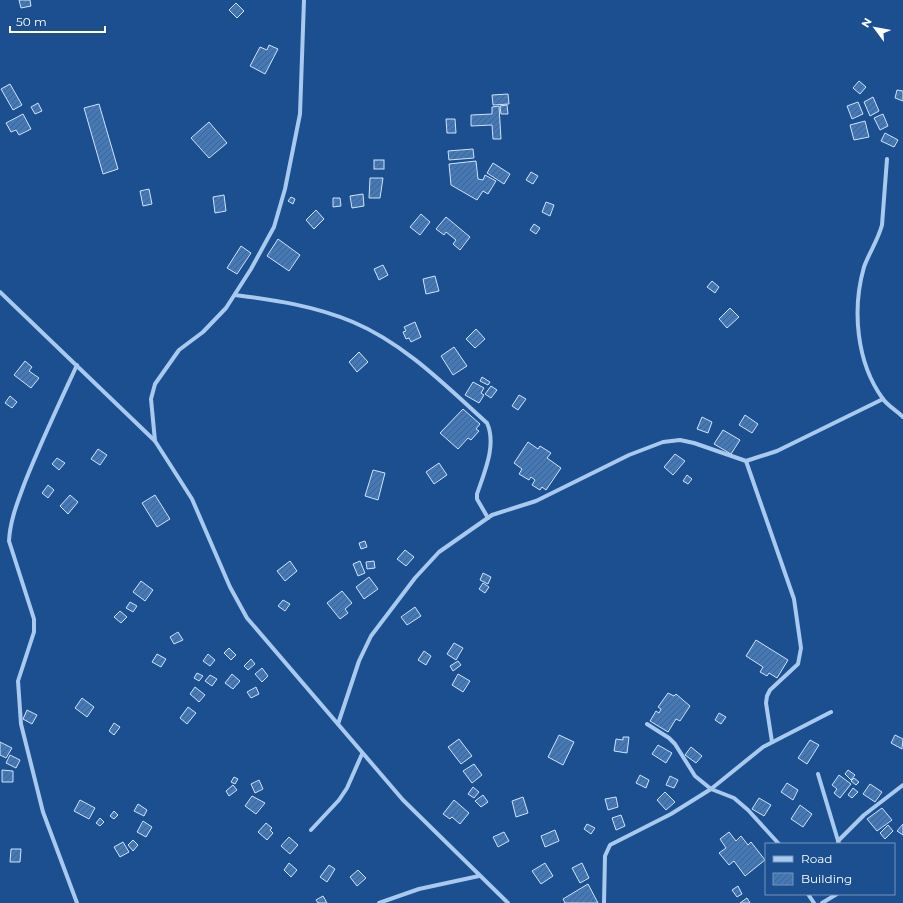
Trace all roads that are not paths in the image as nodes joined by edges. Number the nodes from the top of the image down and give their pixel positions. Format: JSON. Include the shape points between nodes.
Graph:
{"nodes":[{"id":1,"x":304,"y":0,"type":"edge"},
{"id":2,"x":886,"y":158,"type":"dead end"},
{"id":3,"x":0,"y":292,"type":"edge"},
{"id":4,"x":235,"y":295,"type":"junction"},
{"id":5,"x":77,"y":365,"type":"junction"},
{"id":6,"x":883,"y":399,"type":"junction"},
{"id":7,"x":903,"y":417,"type":"edge"},
{"id":8,"x":155,"y":441,"type":"junction"},
{"id":9,"x":746,"y":461,"type":"junction"},
{"id":10,"x":488,"y":518,"type":"junction"},
{"id":11,"x":831,"y":712,"type":"dead end"},
{"id":12,"x":338,"y":724,"type":"junction"},
{"id":13,"x":647,"y":724,"type":"dead end"},
{"id":14,"x":772,"y":742,"type":"junction"},
{"id":15,"x":362,"y":754,"type":"junction"},
{"id":16,"x":818,"y":774,"type":"dead end"},
{"id":17,"x":903,"y":785,"type":"edge"},
{"id":18,"x":712,"y":789,"type":"junction"},
{"id":19,"x":311,"y":830,"type":"dead end"},
{"id":20,"x":838,"y":842,"type":"edge"},
{"id":21,"x":778,"y":843,"type":"edge"},
{"id":22,"x":479,"y":876,"type":"junction"},
{"id":23,"x":835,"y":895,"type":"edge"},
{"id":24,"x":77,"y":903,"type":"edge"},
{"id":25,"x":379,"y":903,"type":"edge"},
{"id":26,"x":508,"y":903,"type":"edge"},
{"id":27,"x":604,"y":903,"type":"edge"},
{"id":28,"x":822,"y":903,"type":"edge"}],
"edges":[{"from":1,"to":4,"type":"street","via":[[302,103],[285,189],[274,227]]},
{"from":2,"to":6,"type":"street","via":[[882,225],[880,235],[865,265],[859,287],[857,310],[860,342],[867,369]]},
{"from":3,"to":5,"type":"street"},
{"from":4,"to":8,"type":"street","via":[[203,332],[179,350],[155,384],[151,399]]},
{"from":4,"to":10,"type":"street","via":[[288,302],[330,313],[384,338],[420,364],[487,424],[490,430],[488,455],[477,494],[477,499]]},
{"from":5,"to":8,"type":"street"},
{"from":5,"to":24,"type":"street","via":[[38,449],[14,513],[9,541],[34,619],[34,632],[18,681],[21,724],[43,812]]},
{"from":6,"to":7,"type":"street"},
{"from":6,"to":9,"type":"street","via":[[777,451]]},
{"from":8,"to":12,"type":"street","via":[[192,499],[230,587],[247,618]]},
{"from":9,"to":10,"type":"street","via":[[694,443],[680,440],[663,442],[629,455],[536,501]]},
{"from":9,"to":14,"type":"street","via":[[794,599],[801,648],[798,664],[770,690],[767,696]]},
{"from":10,"to":12,"type":"street","via":[[439,552],[415,578],[371,636],[359,661]]},
{"from":11,"to":14,"type":"street"},
{"from":12,"to":15,"type":"street"},
{"from":13,"to":18,"type":"street","via":[[669,738],[680,751],[690,770]]},
{"from":14,"to":18,"type":"street","via":[[745,760]]},
{"from":15,"to":19,"type":"street","via":[[339,800]]},
{"from":15,"to":22,"type":"street","via":[[403,800]]},
{"from":16,"to":20,"type":"street"},
{"from":17,"to":20,"type":"street","via":[[864,815]]},
{"from":18,"to":21,"type":"street","via":[[734,798]]},
{"from":18,"to":27,"type":"street","via":[[671,814],[610,845],[605,856]]},
{"from":22,"to":25,"type":"street","via":[[419,888]]},
{"from":22,"to":26,"type":"street"},
{"from":23,"to":28,"type":"street"}]}
